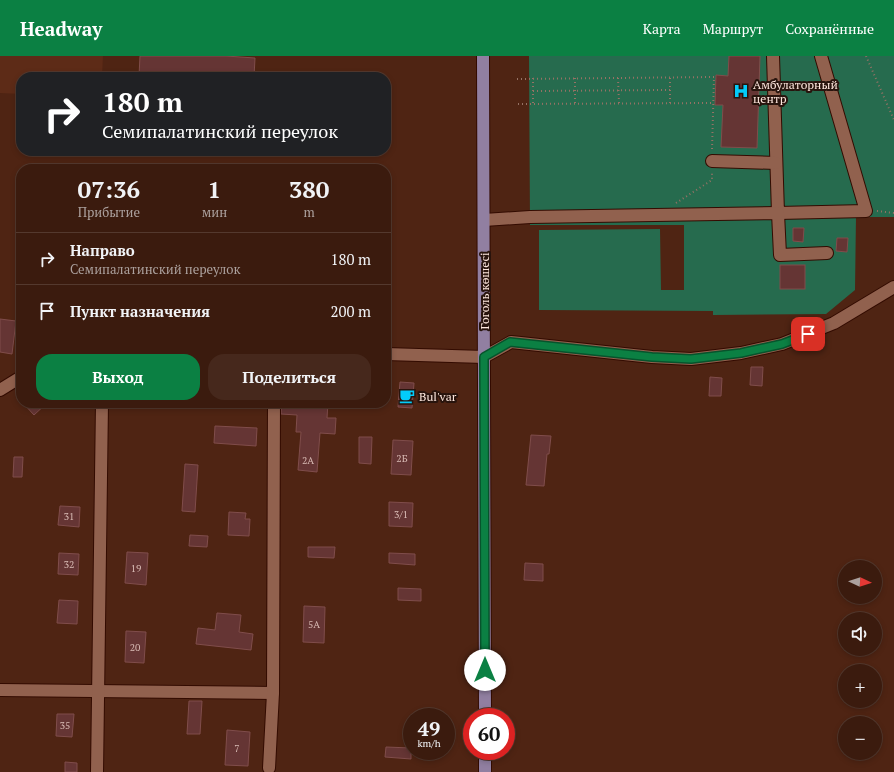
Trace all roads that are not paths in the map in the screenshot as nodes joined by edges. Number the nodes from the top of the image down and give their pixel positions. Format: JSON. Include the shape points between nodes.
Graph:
{"nodes":[{"id":1,"x":483,"y":56,"type":"edge"},
{"id":2,"x":773,"y":56,"type":"edge"},
{"id":3,"x":821,"y":56,"type":"edge"},
{"id":4,"x":712,"y":161,"type":"road end"},
{"id":5,"x":776,"y":163,"type":"junction"},
{"id":6,"x":778,"y":213,"type":"junction"},
{"id":7,"x":484,"y":220,"type":"junction"},
{"id":8,"x":827,"y":253,"type":"dead end"},
{"id":9,"x":894,"y":287,"type":"edge"},
{"id":10,"x":391,"y":354,"type":"edge"},
{"id":11,"x":484,"y":357,"type":"junction"},
{"id":12,"x":16,"y":380,"type":"edge"},
{"id":13,"x":0,"y":390,"type":"edge"},
{"id":14,"x":102,"y":408,"type":"edge"},
{"id":15,"x":274,"y":408,"type":"edge"},
{"id":16,"x":0,"y":690,"type":"edge"},
{"id":17,"x":98,"y":690,"type":"junction"},
{"id":18,"x":273,"y":693,"type":"junction"},
{"id":19,"x":485,"y":708,"type":"edge"},
{"id":20,"x":485,"y":760,"type":"edge"},
{"id":21,"x":269,"y":768,"type":"dead end"},
{"id":22,"x":97,"y":772,"type":"edge"},
{"id":23,"x":485,"y":772,"type":"edge"}],
"edges":[{"from":1,"to":7,"type":"main road","name":"Гоголь көшесі"},
{"from":2,"to":5,"type":"street"},
{"from":3,"to":6,"type":"street","via":[[866,210]]},
{"from":4,"to":5,"type":"street"},
{"from":5,"to":6,"type":"street"},
{"from":6,"to":7,"type":"street"},
{"from":6,"to":8,"type":"street","via":[[780,255]]},
{"from":7,"to":11,"type":"main road","name":"Гоголь көшесі"},
{"from":9,"to":11,"type":"street","via":[[834,323],[782,344],[741,353],[691,359],[660,358],[510,342]]},
{"from":10,"to":11,"type":"street"},
{"from":11,"to":19,"type":"main road","name":"Гоголь көшесі"},
{"from":12,"to":13,"type":"street"},
{"from":14,"to":17,"type":"street"},
{"from":15,"to":18,"type":"street"},
{"from":16,"to":17,"type":"street"},
{"from":17,"to":18,"type":"street"},
{"from":17,"to":22,"type":"street"},
{"from":18,"to":21,"type":"street"},
{"from":20,"to":23,"type":"main road"}]}
